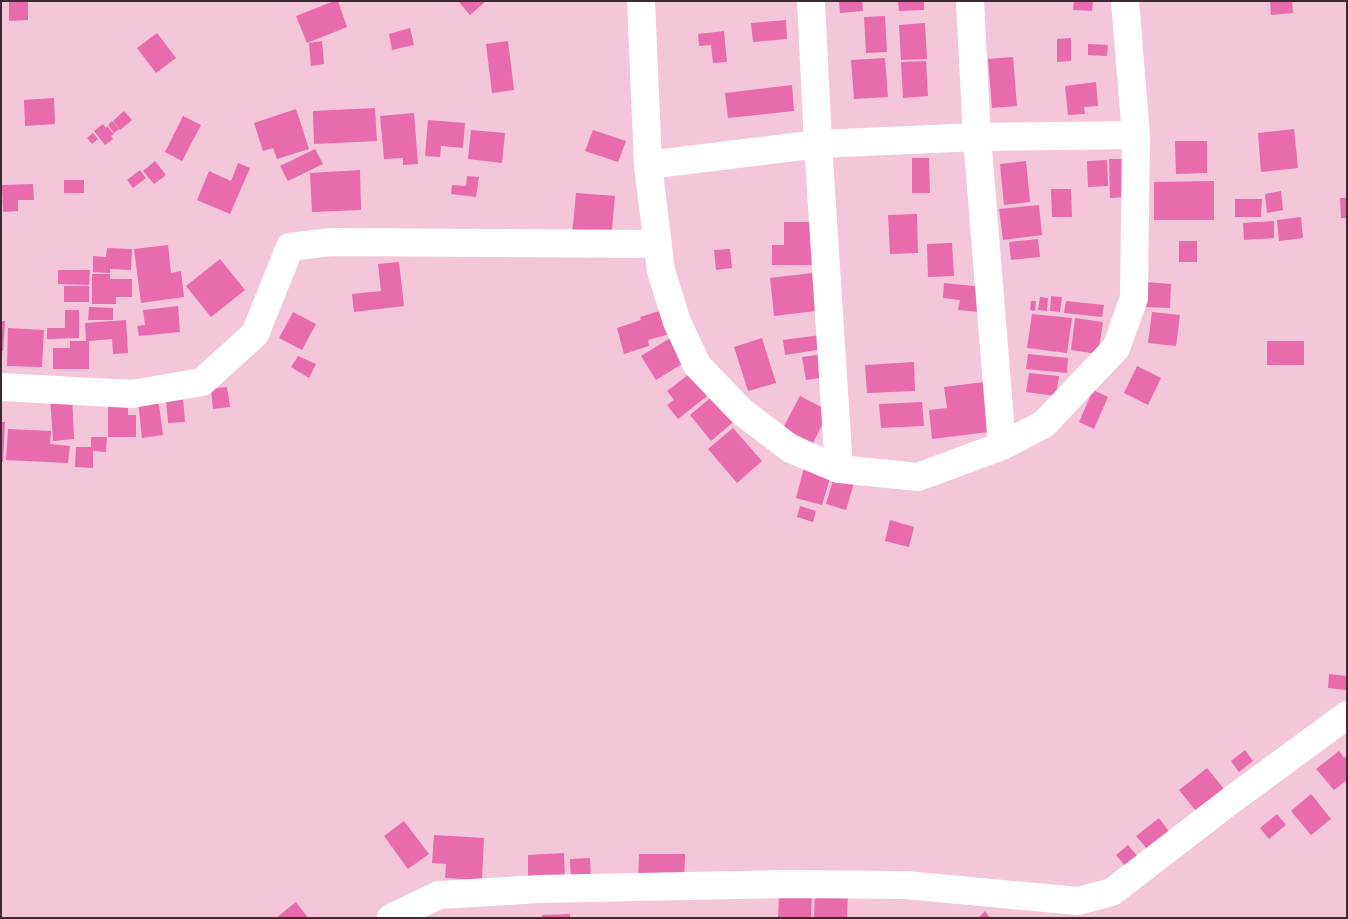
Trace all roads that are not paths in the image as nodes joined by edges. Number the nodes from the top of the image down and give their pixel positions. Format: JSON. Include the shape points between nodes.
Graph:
{"nodes":[{"id":1,"x":641,"y":1,"type":"edge"},
{"id":2,"x":811,"y":1,"type":"edge"},
{"id":3,"x":970,"y":1,"type":"edge"},
{"id":4,"x":1125,"y":1,"type":"edge"},
{"id":5,"x":1136,"y":134,"type":"junction"},
{"id":6,"x":977,"y":137,"type":"junction"},
{"id":7,"x":818,"y":144,"type":"junction"},
{"id":8,"x":648,"y":165,"type":"junction"},
{"id":9,"x":658,"y":244,"type":"junction"},
{"id":10,"x":1,"y":387,"type":"edge"},
{"id":11,"x":1002,"y":446,"type":"junction"},
{"id":12,"x":838,"y":469,"type":"junction"},
{"id":13,"x":1347,"y":715,"type":"edge"},
{"id":14,"x":391,"y":918,"type":"edge"}],
"edges":[{"from":1,"to":8,"type":"street"},
{"from":2,"to":7,"type":"street"},
{"from":3,"to":6,"type":"street"},
{"from":4,"to":5,"type":"street"},
{"from":5,"to":6,"type":"street"},
{"from":5,"to":11,"type":"street","via":[[1134,298],[1116,348],[1044,424]]},
{"from":6,"to":7,"type":"street"},
{"from":6,"to":11,"type":"street"},
{"from":7,"to":8,"type":"street"},
{"from":7,"to":12,"type":"street"},
{"from":8,"to":9,"type":"street"},
{"from":9,"to":10,"type":"street","via":[[331,242],[290,247],[254,334],[202,382],[132,394]]},
{"from":9,"to":12,"type":"street","via":[[661,272],[677,322],[698,365],[741,411],[791,449]]},
{"from":11,"to":12,"type":"street","via":[[918,477]]},
{"from":13,"to":14,"type":"street","via":[[1112,892],[1078,902],[905,885],[540,889],[439,895]]}]}
